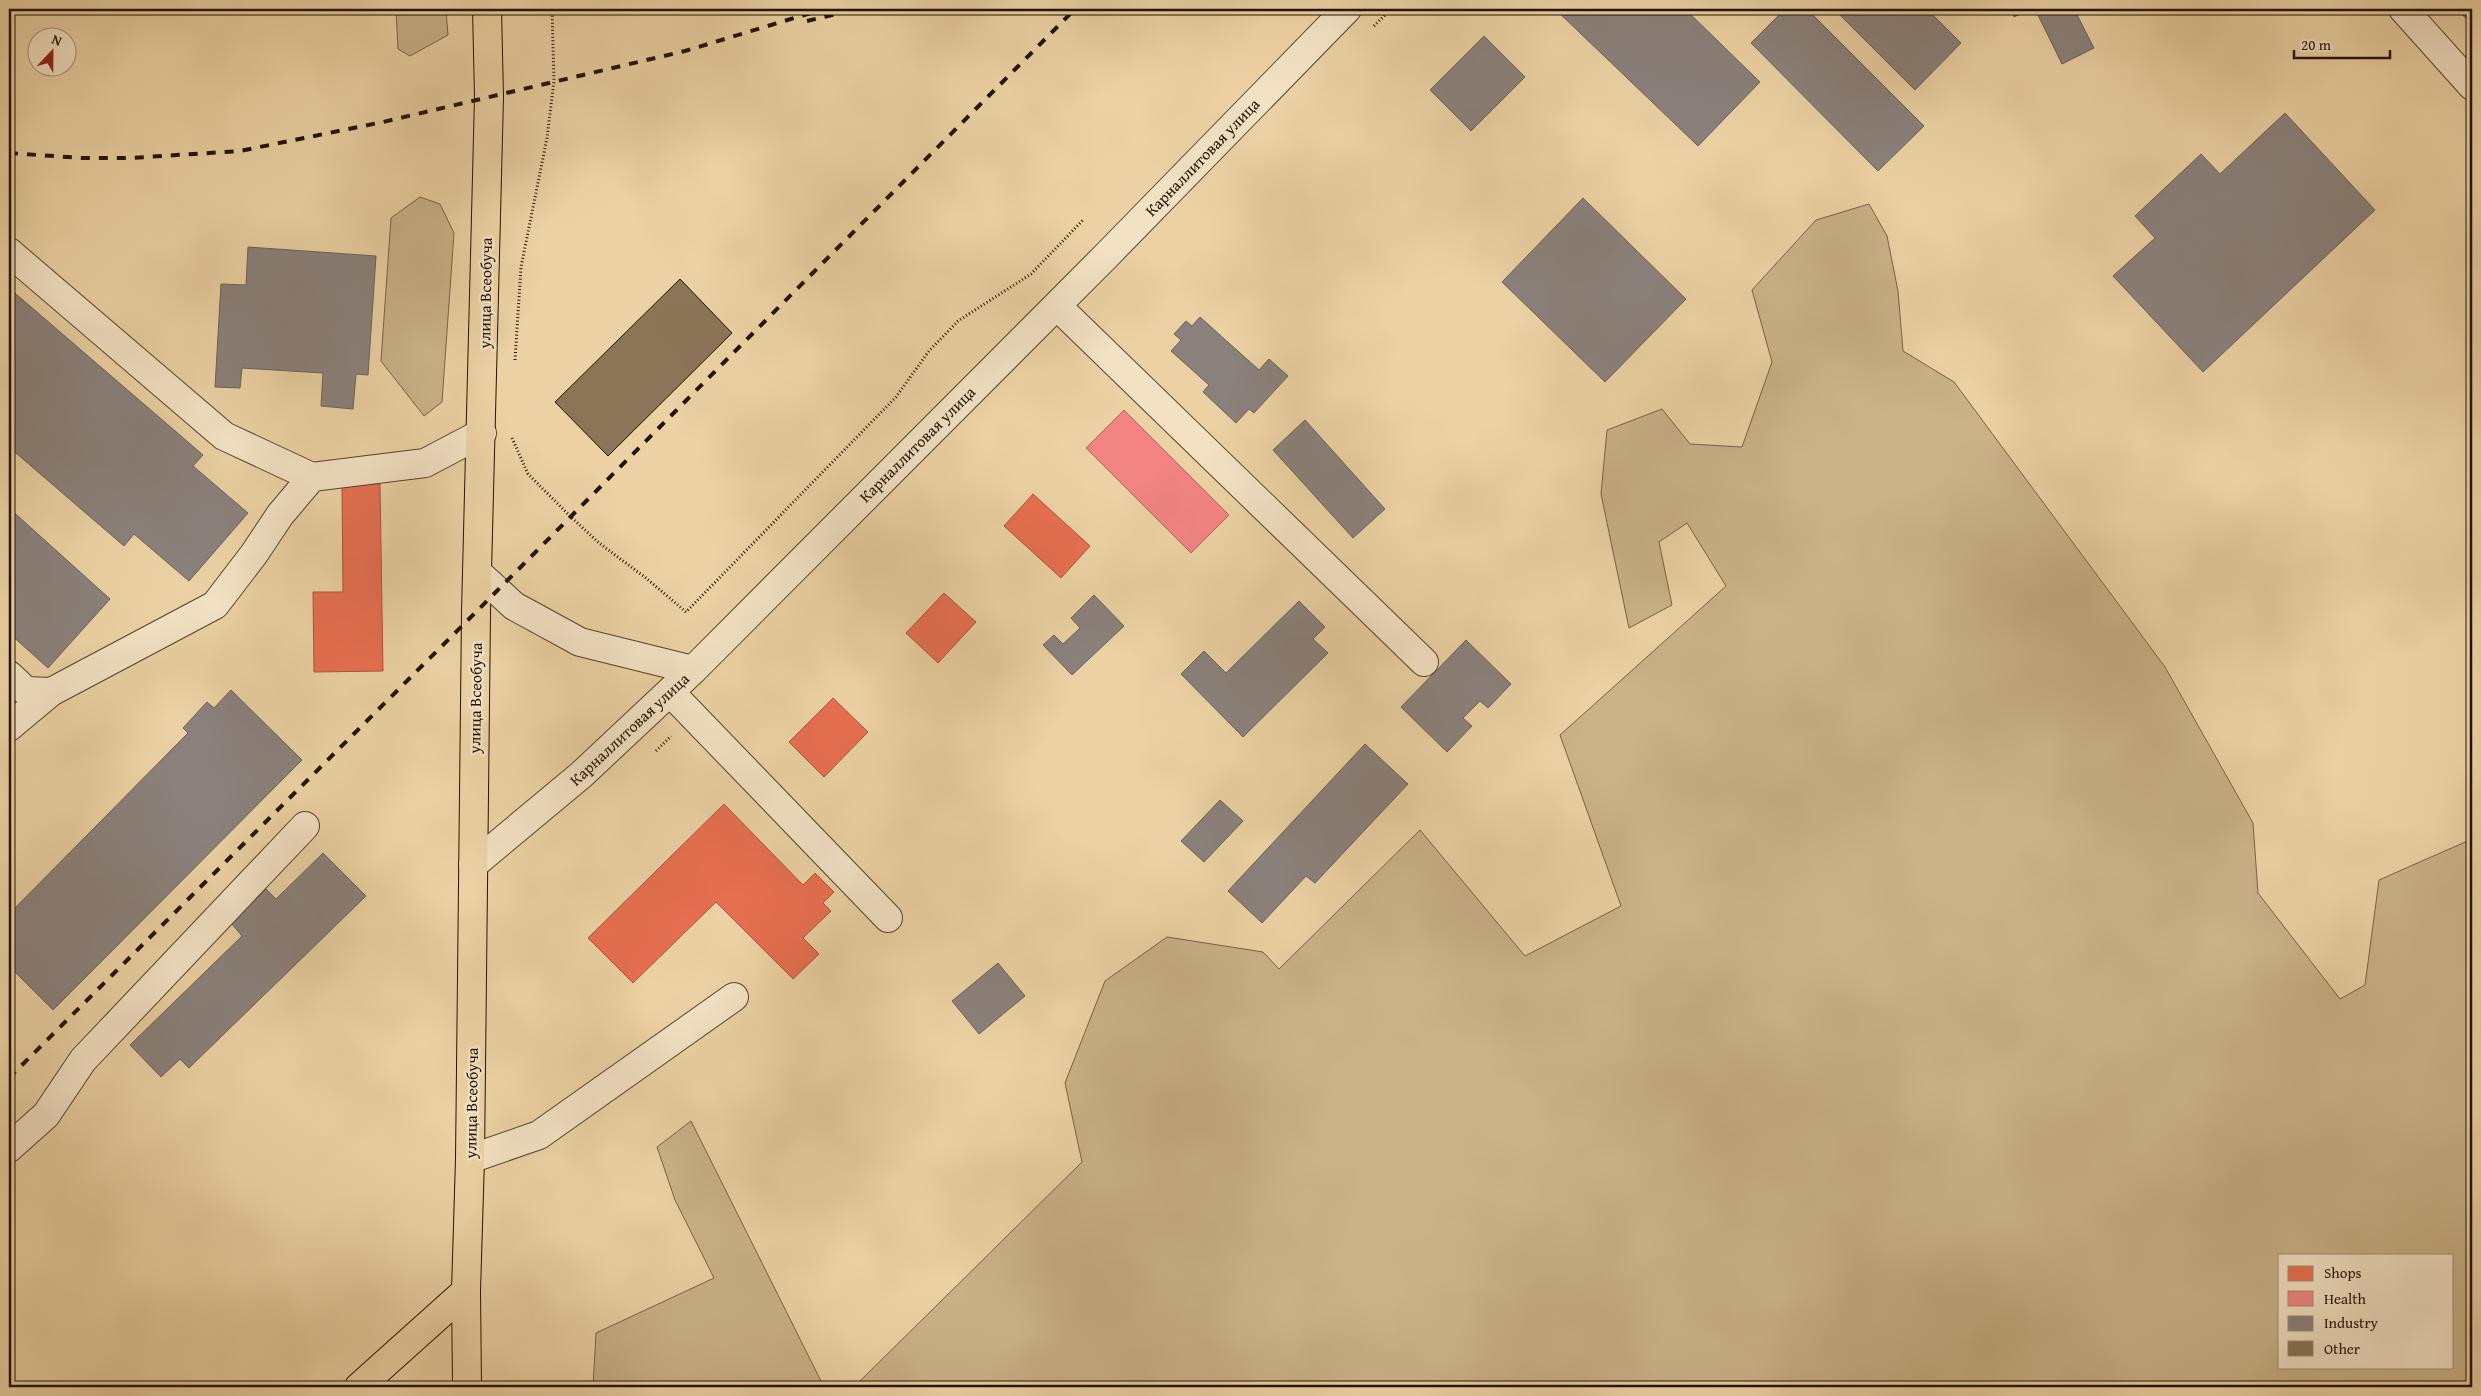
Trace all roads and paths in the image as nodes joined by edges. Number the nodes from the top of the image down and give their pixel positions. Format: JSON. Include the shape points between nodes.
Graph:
{"nodes":[{"id":1,"x":487,"y":9,"type":"edge"},
{"id":2,"x":552,"y":9,"type":"edge"},
{"id":3,"x":1347,"y":9,"type":"edge"},
{"id":4,"x":2403,"y":9,"type":"edge"},
{"id":5,"x":2472,"y":86,"type":"edge"},
{"id":6,"x":1083,"y":220,"type":"dead end"},
{"id":7,"x":9,"y":252,"type":"edge"},
{"id":8,"x":1057,"y":306,"type":"junction"},
{"id":9,"x":515,"y":366,"type":"dead end"},
{"id":10,"x":482,"y":433,"type":"junction"},
{"id":11,"x":510,"y":436,"type":"dead end"},
{"id":12,"x":312,"y":477,"type":"junction"},
{"id":13,"x":477,"y":572,"type":"junction"},
{"id":14,"x":1424,"y":662,"type":"dead end"},
{"id":15,"x":693,"y":670,"type":"junction"},
{"id":16,"x":9,"y":676,"type":"edge"},
{"id":17,"x":51,"y":692,"type":"junction"},
{"id":18,"x":670,"y":692,"type":"junction"},
{"id":19,"x":10,"y":725,"type":"edge"},
{"id":20,"x":305,"y":826,"type":"dead end"},
{"id":21,"x":473,"y":866,"type":"junction"},
{"id":22,"x":888,"y":918,"type":"dead end"},
{"id":23,"x":734,"y":997,"type":"dead end"},
{"id":24,"x":9,"y":1148,"type":"edge"},
{"id":25,"x":470,"y":1159,"type":"junction"},
{"id":26,"x":466,"y":1291,"type":"junction"},
{"id":27,"x":358,"y":1387,"type":"edge"},
{"id":28,"x":467,"y":1387,"type":"edge"}],
"edges":[{"from":1,"to":10,"type":"main road","name":"улица Всеобуча","via":[[489,97]]},
{"from":2,"to":9,"type":"path","via":[[554,81],[547,138],[521,266]]},
{"from":3,"to":8,"type":"street","name":"Карналлитовая улица"},
{"from":4,"to":5,"type":"street"},
{"from":6,"to":11,"type":"path","via":[[1030,274],[958,321],[929,351],[896,397],[686,612],[571,517],[528,474]]},
{"from":7,"to":12,"type":"street","via":[[224,436]]},
{"from":8,"to":14,"type":"street"},
{"from":8,"to":15,"type":"street","name":"Карналлитовая улица"},
{"from":10,"to":12,"type":"street","via":[[425,463]]},
{"from":10,"to":13,"type":"main road","name":"улица Всеобуча"},
{"from":12,"to":17,"type":"street","via":[[280,515],[215,605]]},
{"from":13,"to":15,"type":"street","via":[[514,606],[580,642]]},
{"from":13,"to":21,"type":"main road","name":"улица Всеобуча"},
{"from":15,"to":18,"type":"street","name":"Карналлитовая улица"},
{"from":16,"to":17,"type":"street","via":[[26,691]]},
{"from":17,"to":19,"type":"street"},
{"from":18,"to":21,"type":"street","name":"Карналлитовая улица","via":[[581,775]]},
{"from":18,"to":22,"type":"street"},
{"from":20,"to":24,"type":"street","via":[[83,1060],[46,1115]]},
{"from":21,"to":25,"type":"main road","name":"улица Всеобуча"},
{"from":23,"to":25,"type":"street","via":[[539,1135]]},
{"from":25,"to":26,"type":"main road","name":"улица Всеобуча"},
{"from":26,"to":27,"type":"main road"},
{"from":26,"to":28,"type":"main road","name":"улица Всеобуча"}]}
